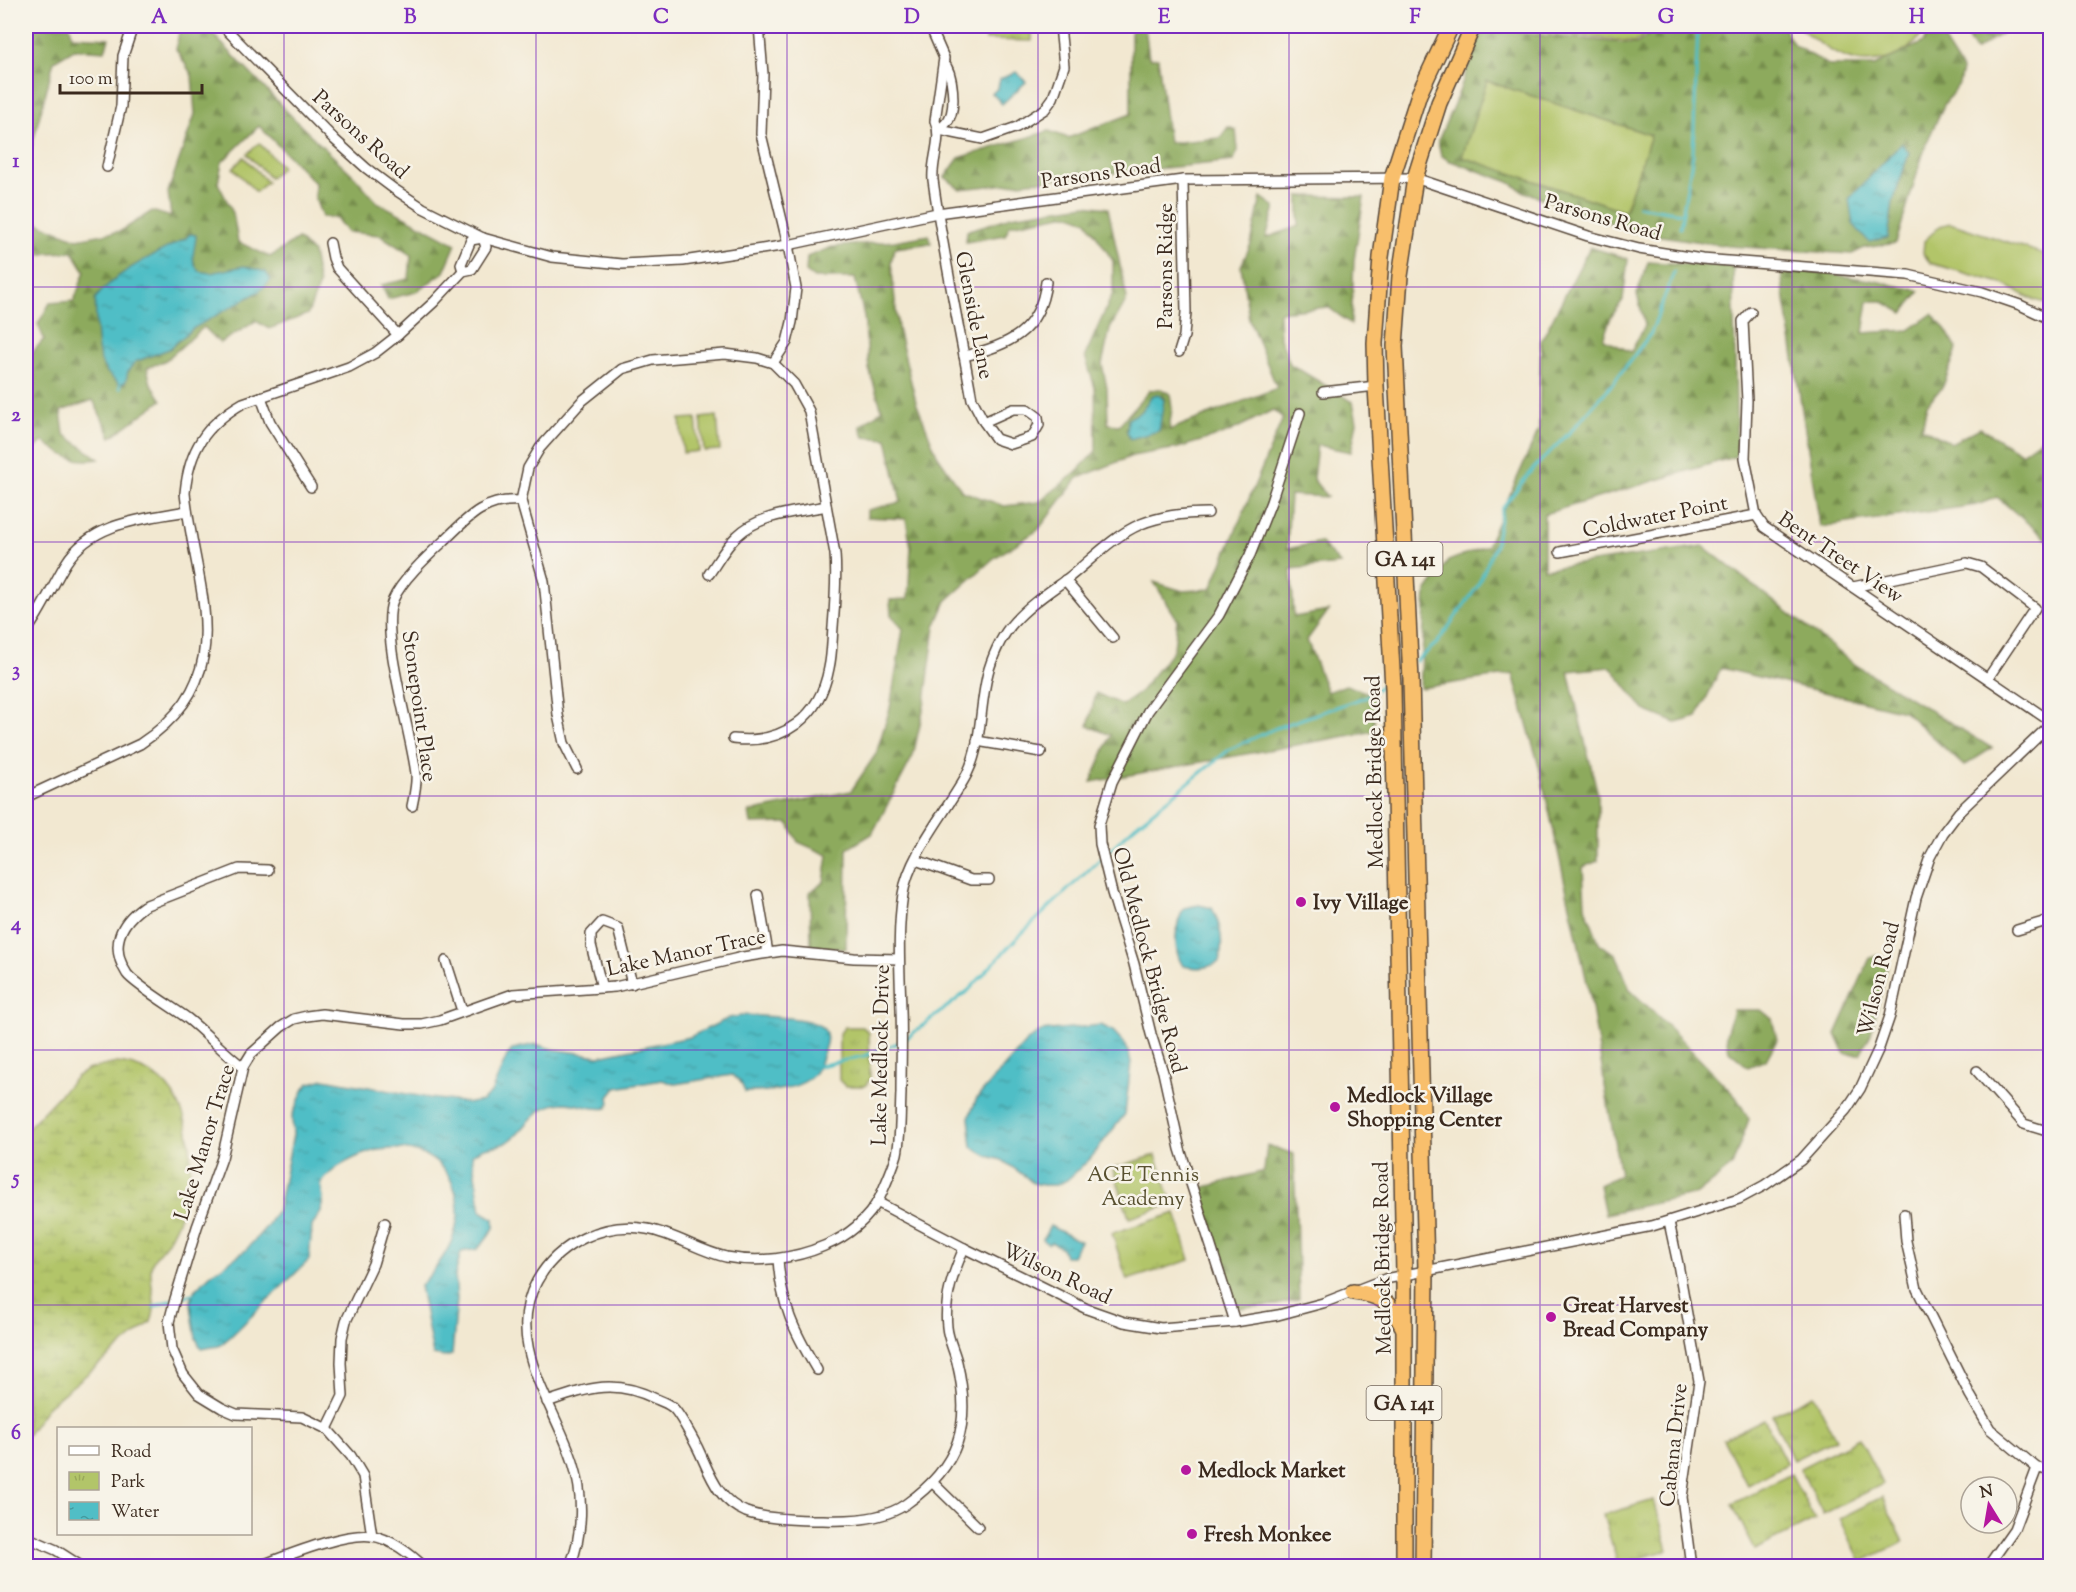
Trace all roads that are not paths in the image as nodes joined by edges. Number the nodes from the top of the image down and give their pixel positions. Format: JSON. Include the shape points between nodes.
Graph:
{"nodes":[{"id":1,"x":133,"y":26,"type":"edge"},
{"id":2,"x":223,"y":26,"type":"edge"},
{"id":3,"x":759,"y":26,"type":"edge"},
{"id":4,"x":930,"y":26,"type":"edge"},
{"id":5,"x":1060,"y":26,"type":"edge"},
{"id":6,"x":1451,"y":26,"type":"edge"},
{"id":7,"x":1473,"y":26,"type":"edge"},
{"id":8,"x":944,"y":63,"type":"junction"},
{"id":9,"x":939,"y":130,"type":"junction"},
{"id":10,"x":106,"y":167,"type":"dead end"},
{"id":11,"x":1392,"y":178,"type":"junction"},
{"id":12,"x":1415,"y":178,"type":"junction"},
{"id":13,"x":1183,"y":180,"type":"junction"},
{"id":14,"x":937,"y":213,"type":"junction"},
{"id":15,"x":483,"y":238,"type":"junction"},
{"id":16,"x":330,"y":243,"type":"dead end"},
{"id":17,"x":788,"y":245,"type":"junction"},
{"id":18,"x":463,"y":271,"type":"junction"},
{"id":19,"x":1046,"y":282,"type":"dead end"},
{"id":20,"x":1751,"y":312,"type":"dead end"},
{"id":21,"x":2050,"y":319,"type":"edge"},
{"id":22,"x":398,"y":335,"type":"junction"},
{"id":23,"x":1179,"y":352,"type":"dead end"},
{"id":24,"x":964,"y":356,"type":"junction"},
{"id":25,"x":773,"y":363,"type":"junction"},
{"id":26,"x":1376,"y":386,"type":"junction"},
{"id":27,"x":1323,"y":392,"type":"dead end"},
{"id":28,"x":261,"y":397,"type":"junction"},
{"id":29,"x":1300,"y":413,"type":"dead end"},
{"id":30,"x":984,"y":422,"type":"junction"},
{"id":31,"x":311,"y":487,"type":"dead end"},
{"id":32,"x":521,"y":501,"type":"junction"},
{"id":33,"x":826,"y":506,"type":"junction"},
{"id":34,"x":187,"y":511,"type":"junction"},
{"id":35,"x":1208,"y":513,"type":"dead end"},
{"id":36,"x":1755,"y":515,"type":"junction"},
{"id":37,"x":1560,"y":552,"type":"dead end"},
{"id":38,"x":709,"y":574,"type":"dead end"},
{"id":39,"x":1065,"y":580,"type":"junction"},
{"id":40,"x":1853,"y":587,"type":"junction"},
{"id":41,"x":26,"y":632,"type":"edge"},
{"id":42,"x":1113,"y":638,"type":"dead end"},
{"id":43,"x":1988,"y":678,"type":"junction"},
{"id":44,"x":2050,"y":723,"type":"edge"},
{"id":45,"x":734,"y":739,"type":"dead end"},
{"id":46,"x":977,"y":741,"type":"junction"},
{"id":47,"x":1041,"y":752,"type":"dead end"},
{"id":48,"x":577,"y":769,"type":"dead end"},
{"id":49,"x":26,"y":798,"type":"edge"},
{"id":50,"x":412,"y":806,"type":"dead end"},
{"id":51,"x":916,"y":860,"type":"junction"},
{"id":52,"x":268,"y":870,"type":"dead end"},
{"id":53,"x":989,"y":880,"type":"dead end"},
{"id":54,"x":758,"y":895,"type":"dead end"},
{"id":55,"x":2050,"y":920,"type":"edge"},
{"id":56,"x":2017,"y":930,"type":"dead end"},
{"id":57,"x":768,"y":953,"type":"junction"},
{"id":58,"x":899,"y":959,"type":"junction"},
{"id":59,"x":446,"y":961,"type":"dead end"},
{"id":60,"x":632,"y":984,"type":"junction"},
{"id":61,"x":602,"y":988,"type":"junction"},
{"id":62,"x":462,"y":1011,"type":"junction"},
{"id":63,"x":243,"y":1067,"type":"junction"},
{"id":64,"x":1977,"y":1071,"type":"dead end"},
{"id":65,"x":2050,"y":1132,"type":"edge"},
{"id":66,"x":877,"y":1202,"type":"junction"},
{"id":67,"x":1904,"y":1214,"type":"dead end"},
{"id":68,"x":1669,"y":1222,"type":"junction"},
{"id":69,"x":385,"y":1223,"type":"dead end"},
{"id":70,"x":964,"y":1248,"type":"junction"},
{"id":71,"x":778,"y":1259,"type":"junction"},
{"id":72,"x":1426,"y":1270,"type":"junction"},
{"id":73,"x":1404,"y":1275,"type":"junction"},
{"id":74,"x":1353,"y":1292,"type":"junction"},
{"id":75,"x":1235,"y":1322,"type":"junction"},
{"id":76,"x":1404,"y":1329,"type":"junction"},
{"id":77,"x":817,"y":1370,"type":"dead end"},
{"id":78,"x":547,"y":1402,"type":"junction"},
{"id":79,"x":327,"y":1429,"type":"junction"},
{"id":80,"x":2037,"y":1468,"type":"junction"},
{"id":81,"x":2050,"y":1470,"type":"edge"},
{"id":82,"x":1404,"y":1476,"type":"junction"},
{"id":83,"x":932,"y":1482,"type":"junction"},
{"id":84,"x":978,"y":1527,"type":"dead end"},
{"id":85,"x":372,"y":1536,"type":"junction"},
{"id":86,"x":26,"y":1537,"type":"edge"},
{"id":87,"x":81,"y":1566,"type":"edge"},
{"id":88,"x":259,"y":1566,"type":"edge"},
{"id":89,"x":423,"y":1566,"type":"edge"},
{"id":90,"x":570,"y":1566,"type":"edge"},
{"id":91,"x":1404,"y":1566,"type":"edge"},
{"id":92,"x":1411,"y":1566,"type":"edge"},
{"id":93,"x":1424,"y":1566,"type":"edge"},
{"id":94,"x":1691,"y":1566,"type":"edge"},
{"id":95,"x":1988,"y":1566,"type":"edge"}],
"edges":[{"from":1,"to":10,"type":"street","via":[[123,56],[121,106]]},
{"from":2,"to":15,"type":"street","name":"Parsons Road","via":[[366,168],[423,208]]},
{"from":3,"to":17,"type":"street","via":[[763,74],[761,134]]},
{"from":4,"to":8,"type":"street"},
{"from":5,"to":9,"type":"street","via":[[1064,66],[1045,109],[1017,127],[983,139]]},
{"from":6,"to":11,"type":"highway","name":"Medlock Bridge Road","number":"GA 141","via":[[1419,94]]},
{"from":7,"to":12,"type":"highway","name":"Medlock Bridge Road","number":"GA 141","via":[[1439,103]]},
{"from":8,"to":9,"type":"street","via":[[935,121]]},
{"from":8,"to":9,"type":"street","via":[[951,74],[952,98],[950,118]]},
{"from":9,"to":14,"type":"street","name":"Glenside Lane","via":[[933,175]]},
{"from":11,"to":12,"type":"street","name":"Parsons Road"},
{"from":11,"to":13,"type":"street","name":"Parsons Road"},
{"from":11,"to":26,"type":"highway","name":"Medlock Bridge Road","number":"GA 141","via":[[1381,257]]},
{"from":12,"to":21,"type":"street","name":"Parsons Road","via":[[1588,236],[1648,251],[1702,259],[1908,275],[1982,292]]},
{"from":12,"to":72,"type":"highway","name":"Medlock Bridge Road","number":"GA 141","via":[[1400,276],[1395,346],[1411,680]]},
{"from":13,"to":14,"type":"street","name":"Parsons Road"},
{"from":13,"to":23,"type":"street","name":"Parsons Ridge","via":[[1186,312]]},
{"from":14,"to":17,"type":"street","name":"Parsons Road"},
{"from":14,"to":24,"type":"street","name":"Glenside Lane"},
{"from":15,"to":17,"type":"street","name":"Parsons Road","via":[[552,256],[622,264],[683,261]]},
{"from":15,"to":18,"type":"street","via":[[486,248],[472,269]]},
{"from":15,"to":18,"type":"street","via":[[471,240],[461,264]]},
{"from":16,"to":22,"type":"street","via":[[337,268]]},
{"from":17,"to":25,"type":"street","via":[[796,288],[792,322],[787,342]]},
{"from":18,"to":22,"type":"street"},
{"from":19,"to":24,"type":"street","via":[[1044,299],[1026,328],[1009,342]]},
{"from":20,"to":36,"type":"street","name":"Bent Treet View","via":[[1743,321],[1747,401],[1744,436]]},
{"from":22,"to":28,"type":"street","via":[[349,367]]},
{"from":24,"to":30,"type":"street","name":"Glenside Lane","via":[[972,399]]},
{"from":25,"to":32,"type":"street","via":[[725,354],[653,360],[622,369],[582,401],[540,448],[528,468]]},
{"from":25,"to":33,"type":"street","via":[[794,384],[809,411]]},
{"from":26,"to":27,"type":"street"},
{"from":26,"to":73,"type":"highway","name":"Medlock Bridge Road","number":"GA 141","via":[[1394,688]]},
{"from":28,"to":31,"type":"street","via":[[270,422]]},
{"from":28,"to":34,"type":"street","via":[[226,413],[201,440],[187,474]]},
{"from":29,"to":75,"type":"street","name":"Old Medlock Bridge Road","via":[[1250,555],[1220,615],[1148,711],[1113,782],[1099,825],[1112,893],[1163,1072],[1180,1149]]},
{"from":30,"to":30,"type":"street","name":"Glenside Lane","via":[[996,438],[1011,444],[1032,437],[1039,425],[1038,417],[1027,409],[1013,409]]},
{"from":32,"to":48,"type":"street","via":[[544,581],[558,715],[564,743]]},
{"from":32,"to":50,"type":"street","name":"Stonepoint Place","via":[[484,506],[466,519],[423,562],[393,600],[389,636],[416,777]]},
{"from":33,"to":38,"type":"street","via":[[749,526],[736,536]]},
{"from":33,"to":45,"type":"street","via":[[837,577],[829,668],[823,690],[808,713],[785,731],[760,740]]},
{"from":34,"to":41,"type":"street","via":[[119,524],[90,538],[67,562]]},
{"from":34,"to":49,"type":"street","via":[[206,629],[201,664],[186,699],[166,724],[140,744]]},
{"from":35,"to":39,"type":"street","name":"Lake Medlock Drive","via":[[1181,513],[1141,524]]},
{"from":36,"to":37,"type":"street","name":"Coldwater Point"},
{"from":36,"to":40,"type":"street","name":"Bent Treet View","via":[[1764,527]]},
{"from":39,"to":42,"type":"street"},
{"from":39,"to":46,"type":"street","name":"Lake Medlock Drive","via":[[1012,624],[998,646],[989,671]]},
{"from":40,"to":43,"type":"street","name":"Bent Treet View"},
{"from":40,"to":43,"type":"street","via":[[1967,563],[1981,567],[2035,608]]},
{"from":43,"to":44,"type":"street","name":"Bent Treet View"},
{"from":44,"to":68,"type":"street","name":"Wilson Road","via":[[1959,812],[1930,857],[1916,898],[1890,1016],[1867,1077],[1846,1110],[1801,1160],[1765,1185],[1730,1203]]},
{"from":46,"to":47,"type":"street"},
{"from":46,"to":51,"type":"street","name":"Lake Medlock Drive","via":[[967,773]]},
{"from":51,"to":53,"type":"street","via":[[971,880]]},
{"from":51,"to":58,"type":"street","name":"Lake Medlock Drive","via":[[907,874],[903,894]]},
{"from":52,"to":63,"type":"street","via":[[239,869],[144,906],[124,924],[118,940],[128,975],[188,1019]]},
{"from":54,"to":57,"type":"street"},
{"from":55,"to":56,"type":"street"},
{"from":57,"to":58,"type":"street","name":"Lake Manor Trace"},
{"from":57,"to":60,"type":"street","name":"Lake Manor Trace"},
{"from":58,"to":66,"type":"street","name":"Lake Medlock Drive","via":[[902,1041],[898,1143]]},
{"from":59,"to":62,"type":"street"},
{"from":60,"to":61,"type":"street","name":"Lake Manor Trace"},
{"from":60,"to":61,"type":"street","via":[[618,928],[602,922],[591,934],[591,945]]},
{"from":61,"to":62,"type":"street","name":"Lake Manor Trace","via":[[513,994]]},
{"from":62,"to":63,"type":"street","name":"Lake Manor Trace","via":[[422,1024],[322,1014],[294,1019],[263,1041]]},
{"from":63,"to":79,"type":"street","name":"Lake Manor Trace","via":[[222,1158],[169,1322],[172,1348],[183,1374],[199,1394],[222,1408],[236,1414],[302,1417]]},
{"from":64,"to":65,"type":"street","via":[[2024,1124]]},
{"from":66,"to":70,"type":"street","name":"Wilson Road"},
{"from":66,"to":71,"type":"street","name":"Lake Medlock Drive","via":[[853,1230],[838,1240]]},
{"from":67,"to":80,"type":"street","via":[[1917,1289],[1970,1395],[1990,1429]]},
{"from":68,"to":72,"type":"street","name":"Wilson Road"},
{"from":68,"to":94,"type":"street","name":"Cabana Drive","via":[[1699,1381],[1682,1497]]},
{"from":69,"to":79,"type":"street","via":[[373,1264],[346,1321],[342,1338],[343,1396]]},
{"from":70,"to":75,"type":"street","name":"Wilson Road","via":[[1106,1317],[1161,1328]]},
{"from":70,"to":83,"type":"street","via":[[947,1295],[947,1328],[965,1401],[962,1431],[953,1454]]},
{"from":71,"to":77,"type":"street","via":[[782,1296],[790,1320]]},
{"from":71,"to":78,"type":"street","name":"Lake Medlock Drive","via":[[745,1260],[719,1255],[646,1229],[616,1229],[573,1242],[537,1282],[526,1318],[533,1368]]},
{"from":72,"to":73,"type":"street"},
{"from":72,"to":93,"type":"highway","name":"Medlock Bridge Road","number":"GA 141"},
{"from":73,"to":74,"type":"street"},
{"from":73,"to":76,"type":"highway","name":"Medlock Bridge Road","number":"GA 141"},
{"from":74,"to":75,"type":"street","via":[[1305,1309]]},
{"from":74,"to":76,"type":"highway","via":[[1380,1297],[1393,1308]]},
{"from":76,"to":82,"type":"highway","name":"Medlock Bridge Road","number":"GA 141"},
{"from":78,"to":83,"type":"street","via":[[604,1386],[637,1389],[673,1407],[699,1450],[712,1483],[746,1512],[793,1520],[844,1521],[901,1508]]},
{"from":78,"to":90,"type":"street","name":"Lake Medlock Drive","via":[[573,1463],[580,1504],[581,1527]]},
{"from":79,"to":85,"type":"street","name":"Lake Manor Trace","via":[[363,1476]]},
{"from":80,"to":81,"type":"street"},
{"from":80,"to":95,"type":"street","via":[[2014,1529]]},
{"from":82,"to":91,"type":"highway","name":"Medlock Bridge Road","number":"GA 141"},
{"from":82,"to":92,"type":"highway","via":[[1410,1491]]},
{"from":83,"to":84,"type":"street"},
{"from":85,"to":88,"type":"street","via":[[311,1547]]},
{"from":85,"to":89,"type":"street","via":[[405,1550]]},
{"from":86,"to":87,"type":"street"}]}
